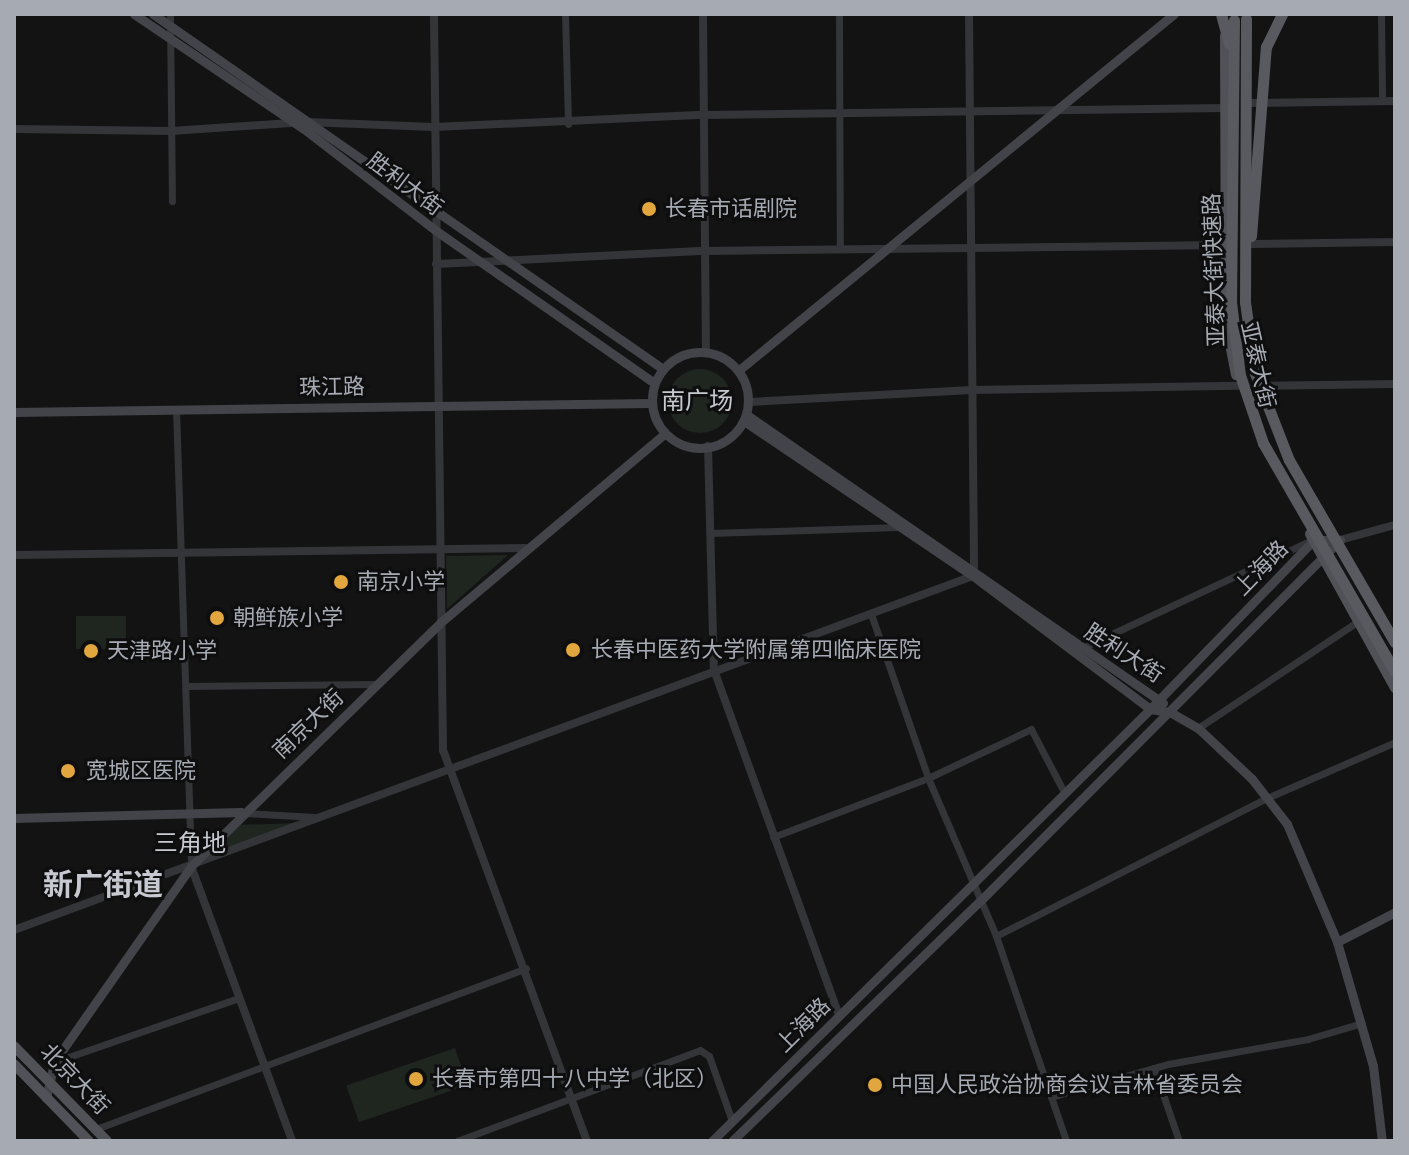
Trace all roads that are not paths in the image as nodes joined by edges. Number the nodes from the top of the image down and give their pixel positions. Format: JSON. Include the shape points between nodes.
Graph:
{"nodes":[{"id":1,"x":134,"y":14,"type":"edge"},
{"id":2,"x":153,"y":14,"type":"edge"},
{"id":3,"x":170,"y":14,"type":"edge"},
{"id":4,"x":434,"y":14,"type":"edge"},
{"id":5,"x":565,"y":14,"type":"edge"},
{"id":6,"x":703,"y":14,"type":"edge"},
{"id":7,"x":839,"y":14,"type":"edge"},
{"id":8,"x":969,"y":14,"type":"edge"},
{"id":9,"x":1174,"y":14,"type":"edge"},
{"id":10,"x":1282,"y":14,"type":"edge"},
{"id":11,"x":1381,"y":14,"type":"edge"},
{"id":12,"x":1235,"y":16,"type":"edge"},
{"id":13,"x":170,"y":26,"type":"junction"},
{"id":14,"x":172,"y":39,"type":"junction"},
{"id":15,"x":1382,"y":101,"type":"junction"},
{"id":16,"x":1395,"y":101,"type":"edge"},
{"id":17,"x":1251,"y":103,"type":"junction"},
{"id":18,"x":1225,"y":108,"type":"junction"},
{"id":19,"x":968,"y":109,"type":"junction"},
{"id":20,"x":1058,"y":109,"type":"junction"},
{"id":21,"x":839,"y":113,"type":"junction"},
{"id":22,"x":703,"y":115,"type":"junction"},
{"id":23,"x":301,"y":124,"type":"junction"},
{"id":24,"x":568,"y":124,"type":"junction"},
{"id":25,"x":434,"y":127,"type":"junction"},
{"id":26,"x":14,"y":129,"type":"edge"},
{"id":27,"x":171,"y":131,"type":"junction"},
{"id":28,"x":968,"y":180,"type":"junction"},
{"id":29,"x":172,"y":201,"type":"dead end"},
{"id":30,"x":435,"y":214,"type":"junction"},
{"id":31,"x":435,"y":230,"type":"junction"},
{"id":32,"x":1395,"y":242,"type":"edge"},
{"id":33,"x":1249,"y":244,"type":"junction"},
{"id":34,"x":1224,"y":245,"type":"junction"},
{"id":35,"x":970,"y":247,"type":"junction"},
{"id":36,"x":840,"y":248,"type":"junction"},
{"id":37,"x":884,"y":249,"type":"junction"},
{"id":38,"x":705,"y":251,"type":"junction"},
{"id":39,"x":509,"y":263,"type":"junction"},
{"id":40,"x":436,"y":264,"type":"junction"},
{"id":41,"x":485,"y":264,"type":"junction"},
{"id":42,"x":1245,"y":268,"type":"junction"},
{"id":43,"x":706,"y":350,"type":"junction"},
{"id":44,"x":663,"y":369,"type":"junction"},
{"id":45,"x":739,"y":370,"type":"junction"},
{"id":46,"x":654,"y":383,"type":"junction"},
{"id":47,"x":1395,"y":384,"type":"edge"},
{"id":48,"x":1239,"y":386,"type":"junction"},
{"id":49,"x":1262,"y":386,"type":"junction"},
{"id":50,"x":972,"y":390,"type":"junction"},
{"id":51,"x":440,"y":402,"type":"junction"},
{"id":52,"x":749,"y":402,"type":"junction"},
{"id":53,"x":651,"y":403,"type":"junction"},
{"id":54,"x":176,"y":409,"type":"junction"},
{"id":55,"x":14,"y":412,"type":"edge"},
{"id":56,"x":746,"y":418,"type":"junction"},
{"id":57,"x":664,"y":434,"type":"junction"},
{"id":58,"x":708,"y":446,"type":"junction"},
{"id":59,"x":1395,"y":525,"type":"edge"},
{"id":60,"x":899,"y":527,"type":"junction"},
{"id":61,"x":711,"y":533,"type":"junction"},
{"id":62,"x":1314,"y":540,"type":"junction"},
{"id":63,"x":1340,"y":540,"type":"junction"},
{"id":64,"x":525,"y":548,"type":"junction"},
{"id":65,"x":440,"y":550,"type":"junction"},
{"id":66,"x":178,"y":554,"type":"junction"},
{"id":67,"x":14,"y":555,"type":"edge"},
{"id":68,"x":1321,"y":561,"type":"junction"},
{"id":69,"x":973,"y":572,"type":"junction"},
{"id":70,"x":871,"y":614,"type":"junction"},
{"id":71,"x":441,"y":622,"type":"junction"},
{"id":72,"x":1357,"y":622,"type":"junction"},
{"id":73,"x":1395,"y":632,"type":"edge"},
{"id":74,"x":1395,"y":643,"type":"edge"},
{"id":75,"x":1082,"y":648,"type":"junction"},
{"id":76,"x":714,"y":670,"type":"junction"},
{"id":77,"x":1395,"y":672,"type":"edge"},
{"id":78,"x":376,"y":684,"type":"junction"},
{"id":79,"x":188,"y":686,"type":"junction"},
{"id":80,"x":1395,"y":688,"type":"edge"},
{"id":81,"x":1160,"y":698,"type":"junction"},
{"id":82,"x":1150,"y":709,"type":"junction"},
{"id":83,"x":1170,"y":712,"type":"junction"},
{"id":84,"x":1198,"y":728,"type":"junction"},
{"id":85,"x":1395,"y":742,"type":"edge"},
{"id":86,"x":453,"y":769,"type":"junction"},
{"id":87,"x":928,"y":778,"type":"junction"},
{"id":88,"x":1065,"y":794,"type":"junction"},
{"id":89,"x":1267,"y":798,"type":"junction"},
{"id":90,"x":241,"y":812,"type":"junction"},
{"id":91,"x":187,"y":814,"type":"junction"},
{"id":92,"x":14,"y":818,"type":"edge"},
{"id":93,"x":326,"y":818,"type":"junction"},
{"id":94,"x":773,"y":837,"type":"junction"},
{"id":95,"x":191,"y":866,"type":"junction"},
{"id":96,"x":973,"y":886,"type":"junction"},
{"id":97,"x":980,"y":901,"type":"junction"},
{"id":98,"x":1395,"y":912,"type":"edge"},
{"id":99,"x":14,"y":930,"type":"edge"},
{"id":100,"x":996,"y":936,"type":"junction"},
{"id":101,"x":1337,"y":942,"type":"junction"},
{"id":102,"x":526,"y":968,"type":"junction"},
{"id":103,"x":239,"y":998,"type":"junction"},
{"id":104,"x":839,"y":1015,"type":"junction"},
{"id":105,"x":1362,"y":1023,"type":"junction"},
{"id":106,"x":14,"y":1046,"type":"edge"},
{"id":107,"x":54,"y":1062,"type":"junction"},
{"id":108,"x":14,"y":1064,"type":"edge"},
{"id":109,"x":264,"y":1067,"type":"junction"},
{"id":110,"x":1154,"y":1068,"type":"junction"},
{"id":111,"x":47,"y":1080,"type":"junction"},
{"id":112,"x":1051,"y":1097,"type":"junction"},
{"id":113,"x":46,"y":1098,"type":"junction"},
{"id":114,"x":572,"y":1098,"type":"junction"},
{"id":115,"x":732,"y":1121,"type":"junction"},
{"id":116,"x":96,"y":1129,"type":"junction"},
{"id":117,"x":89,"y":1141,"type":"edge"},
{"id":118,"x":107,"y":1141,"type":"edge"},
{"id":119,"x":292,"y":1141,"type":"edge"},
{"id":120,"x":457,"y":1141,"type":"edge"},
{"id":121,"x":587,"y":1141,"type":"edge"},
{"id":122,"x":712,"y":1141,"type":"edge"},
{"id":123,"x":732,"y":1141,"type":"edge"},
{"id":124,"x":1066,"y":1141,"type":"edge"},
{"id":125,"x":1179,"y":1141,"type":"edge"},
{"id":126,"x":1382,"y":1141,"type":"edge"}],
"edges":[{"from":1,"to":14,"type":"main road","name":"胜利大街"},
{"from":2,"to":13,"type":"main road","name":"胜利大街"},
{"from":3,"to":13,"type":"street"},
{"from":4,"to":25,"type":"street"},
{"from":5,"to":24,"type":"street"},
{"from":6,"to":22,"type":"street"},
{"from":7,"to":21,"type":"street"},
{"from":8,"to":19,"type":"street"},
{"from":9,"to":20,"type":"main road"},
{"from":10,"to":42,"type":"highway","bridge":true,"via":[[1266,47],[1258,196]]},
{"from":11,"to":15,"type":"street"},
{"from":12,"to":17,"type":"main road","name":"亚泰大街"},
{"from":12,"to":18,"type":"main road","name":"亚泰大街"},
{"from":12,"to":42,"type":"highway","name":"亚泰大街快速路","bridge":true},
{"from":12,"to":77,"type":"highway","name":"亚泰大街快速路","bridge":true,"via":[[1231,302],[1240,375],[1263,443]]},
{"from":13,"to":14,"type":"street"},
{"from":13,"to":23,"type":"main road","name":"胜利大街"},
{"from":14,"to":23,"type":"main road","name":"胜利大街"},
{"from":14,"to":27,"type":"street"},
{"from":15,"to":16,"type":"street"},
{"from":15,"to":17,"type":"street"},
{"from":17,"to":33,"type":"main road","name":"亚泰大街"},
{"from":18,"to":20,"type":"street"},
{"from":18,"to":34,"type":"main road","name":"亚泰大街"},
{"from":19,"to":20,"type":"street"},
{"from":19,"to":21,"type":"street"},
{"from":19,"to":28,"type":"street"},
{"from":20,"to":28,"type":"main road"},
{"from":21,"to":22,"type":"street"},
{"from":21,"to":36,"type":"street"},
{"from":22,"to":24,"type":"street"},
{"from":22,"to":38,"type":"street"},
{"from":23,"to":25,"type":"street"},
{"from":23,"to":27,"type":"street"},
{"from":23,"to":30,"type":"main road","name":"胜利大街"},
{"from":23,"to":31,"type":"main road","name":"胜利大街"},
{"from":24,"to":25,"type":"street"},
{"from":25,"to":30,"type":"street"},
{"from":26,"to":27,"type":"street"},
{"from":27,"to":29,"type":"street"},
{"from":28,"to":35,"type":"street"},
{"from":28,"to":37,"type":"main road"},
{"from":30,"to":31,"type":"street"},
{"from":30,"to":39,"type":"main road","name":"胜利大街"},
{"from":31,"to":40,"type":"street"},
{"from":31,"to":41,"type":"main road","name":"胜利大街"},
{"from":32,"to":33,"type":"street"},
{"from":33,"to":49,"type":"main road","name":"亚泰大街","via":[[1250,326]]},
{"from":34,"to":35,"type":"street"},
{"from":34,"to":48,"type":"main road","name":"亚泰大街","via":[[1226,323]]},
{"from":35,"to":37,"type":"street"},
{"from":35,"to":50,"type":"street"},
{"from":36,"to":37,"type":"street"},
{"from":36,"to":38,"type":"street"},
{"from":37,"to":45,"type":"main road"},
{"from":38,"to":39,"type":"street"},
{"from":38,"to":43,"type":"street"},
{"from":39,"to":41,"type":"street"},
{"from":39,"to":44,"type":"main road","name":"胜利大街"},
{"from":40,"to":41,"type":"street"},
{"from":40,"to":51,"type":"street"},
{"from":41,"to":46,"type":"main road","name":"胜利大街"},
{"from":42,"to":74,"type":"highway","name":"亚泰大街快速路","bridge":true,"via":[[1249,344],[1264,406],[1289,460]]},
{"from":43,"to":44,"type":"main road","via":[[683,355]]},
{"from":43,"to":45,"type":"main road"},
{"from":44,"to":46,"type":"main road"},
{"from":45,"to":52,"type":"main road"},
{"from":46,"to":53,"type":"main road"},
{"from":47,"to":49,"type":"street"},
{"from":48,"to":50,"type":"street"},
{"from":48,"to":62,"type":"main road","name":"亚泰大街","via":[[1265,454]]},
{"from":49,"to":63,"type":"main road","name":"亚泰大街","via":[[1286,451]]},
{"from":50,"to":52,"type":"street"},
{"from":50,"to":69,"type":"street"},
{"from":51,"to":53,"type":"main road","name":"珠江路"},
{"from":51,"to":54,"type":"main road","name":"珠江路"},
{"from":51,"to":65,"type":"street"},
{"from":52,"to":56,"type":"main road"},
{"from":53,"to":57,"type":"main road"},
{"from":54,"to":55,"type":"main road","name":"珠江路"},
{"from":54,"to":66,"type":"street"},
{"from":56,"to":58,"type":"main road","via":[[721,445]]},
{"from":56,"to":60,"type":"main road","name":"胜利大街"},
{"from":56,"to":69,"type":"main road","name":"胜利大街"},
{"from":57,"to":58,"type":"main road","via":[[680,446]]},
{"from":57,"to":64,"type":"main road","name":"南京大街"},
{"from":58,"to":61,"type":"street"},
{"from":59,"to":63,"type":"street"},
{"from":60,"to":61,"type":"street"},
{"from":60,"to":69,"type":"main road","name":"胜利大街"},
{"from":61,"to":76,"type":"street"},
{"from":62,"to":63,"type":"main road","name":"上海路"},
{"from":62,"to":68,"type":"main road","name":"亚泰大街"},
{"from":62,"to":75,"type":"street"},
{"from":62,"to":81,"type":"main road","name":"上海路"},
{"from":63,"to":68,"type":"main road","name":"上海路"},
{"from":63,"to":73,"type":"main road","name":"亚泰大街"},
{"from":64,"to":65,"type":"street"},
{"from":64,"to":71,"type":"main road","name":"南京大街"},
{"from":65,"to":66,"type":"street"},
{"from":65,"to":71,"type":"street"},
{"from":66,"to":67,"type":"street"},
{"from":66,"to":79,"type":"street"},
{"from":68,"to":72,"type":"main road","name":"亚泰大街"},
{"from":68,"to":83,"type":"main road","name":"上海路"},
{"from":69,"to":70,"type":"street"},
{"from":69,"to":75,"type":"main road","name":"胜利大街"},
{"from":69,"to":82,"type":"main road","name":"胜利大街"},
{"from":70,"to":76,"type":"street"},
{"from":70,"to":87,"type":"street"},
{"from":71,"to":78,"type":"main road","name":"南京大街"},
{"from":71,"to":86,"type":"street","via":[[443,750]]},
{"from":72,"to":80,"type":"main road","name":"亚泰大街"},
{"from":72,"to":84,"type":"street"},
{"from":75,"to":81,"type":"main road","name":"胜利大街"},
{"from":76,"to":86,"type":"street"},
{"from":76,"to":94,"type":"street"},
{"from":78,"to":79,"type":"street"},
{"from":78,"to":90,"type":"main road","name":"南京大街"},
{"from":79,"to":91,"type":"street"},
{"from":81,"to":82,"type":"main road","name":"上海路"},
{"from":81,"to":83,"type":"main road","name":"胜利大街"},
{"from":82,"to":83,"type":"main road","name":"胜利大街"},
{"from":82,"to":88,"type":"main road","name":"上海路"},
{"from":83,"to":84,"type":"main road"},
{"from":83,"to":97,"type":"main road","name":"上海路"},
{"from":84,"to":89,"type":"main road"},
{"from":85,"to":89,"type":"street"},
{"from":86,"to":93,"type":"street"},
{"from":86,"to":102,"type":"street"},
{"from":87,"to":88,"type":"street","via":[[1031,729]]},
{"from":87,"to":94,"type":"street"},
{"from":87,"to":96,"type":"street"},
{"from":88,"to":96,"type":"main road","name":"上海路"},
{"from":89,"to":100,"type":"street"},
{"from":89,"to":101,"type":"main road","via":[[1300,849]]},
{"from":90,"to":91,"type":"main road"},
{"from":90,"to":93,"type":"street"},
{"from":90,"to":95,"type":"main road","name":"南京大街"},
{"from":91,"to":92,"type":"main road"},
{"from":91,"to":95,"type":"street"},
{"from":93,"to":95,"type":"street"},
{"from":94,"to":104,"type":"street"},
{"from":95,"to":99,"type":"street"},
{"from":95,"to":103,"type":"street"},
{"from":95,"to":107,"type":"main road","name":"南京大街"},
{"from":96,"to":97,"type":"street"},
{"from":96,"to":104,"type":"main road","name":"上海路"},
{"from":97,"to":100,"type":"street"},
{"from":97,"to":123,"type":"main road","name":"上海路"},
{"from":98,"to":101,"type":"main road"},
{"from":100,"to":112,"type":"street"},
{"from":101,"to":105,"type":"main road"},
{"from":102,"to":109,"type":"street"},
{"from":102,"to":114,"type":"street"},
{"from":103,"to":107,"type":"street"},
{"from":103,"to":109,"type":"street"},
{"from":104,"to":115,"type":"main road","name":"上海路"},
{"from":105,"to":110,"type":"street","via":[[1308,1039]]},
{"from":105,"to":126,"type":"main road"},
{"from":106,"to":111,"type":"main road","name":"北京大街"},
{"from":107,"to":111,"type":"main road","name":"南京大街"},
{"from":108,"to":113,"type":"main road","name":"北京大街"},
{"from":109,"to":116,"type":"street"},
{"from":109,"to":119,"type":"street"},
{"from":110,"to":112,"type":"street"},
{"from":110,"to":125,"type":"street"},
{"from":111,"to":113,"type":"main road","name":"南京大街"},
{"from":111,"to":116,"type":"main road","name":"北京大街"},
{"from":112,"to":124,"type":"street"},
{"from":113,"to":117,"type":"main road","name":"北京大街"},
{"from":114,"to":115,"type":"street","via":[[695,1052],[709,1056]]},
{"from":114,"to":120,"type":"street"},
{"from":114,"to":121,"type":"street"},
{"from":115,"to":122,"type":"main road","name":"上海路"},
{"from":116,"to":118,"type":"main road","name":"北京大街"}]}
